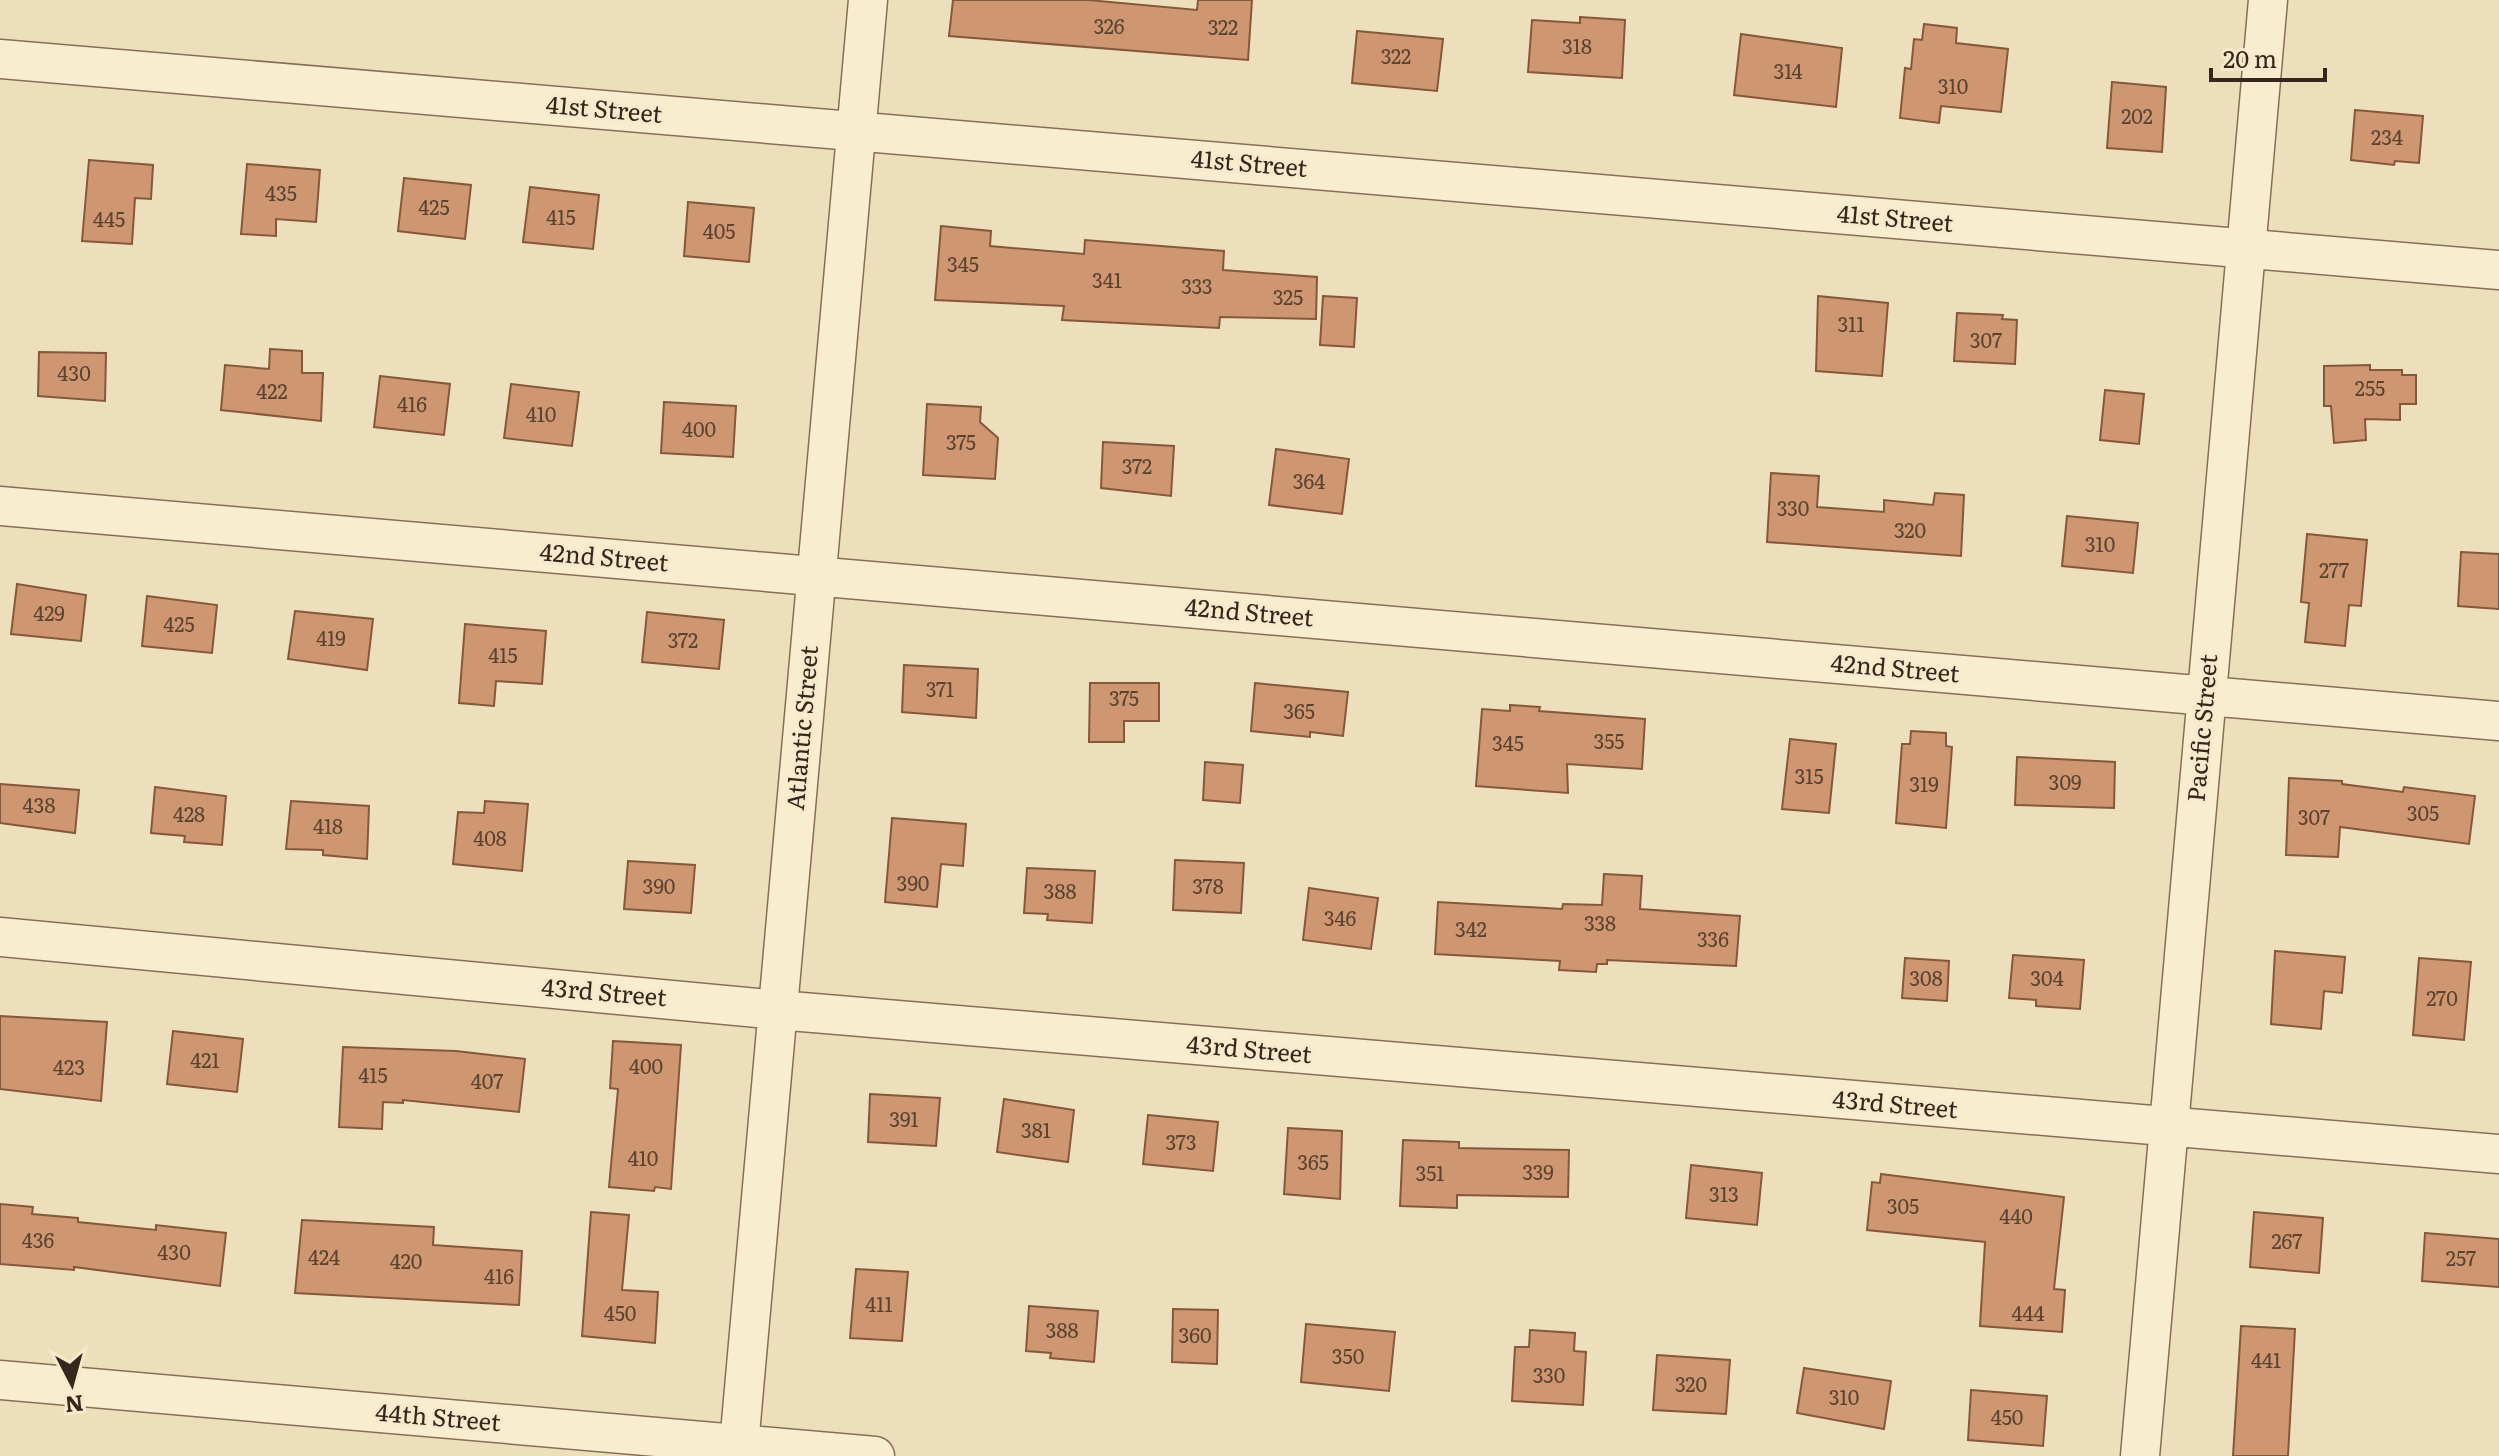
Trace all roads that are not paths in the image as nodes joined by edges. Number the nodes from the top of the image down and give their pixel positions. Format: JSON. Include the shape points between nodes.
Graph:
{"nodes":[{"id":1,"x":868,"y":0,"type":"edge"},
{"id":2,"x":2268,"y":0,"type":"edge"},
{"id":3,"x":0,"y":59,"type":"edge"},
{"id":4,"x":856,"y":131,"type":"junction"},
{"id":5,"x":2245,"y":248,"type":"junction"},
{"id":6,"x":2499,"y":270,"type":"edge"},
{"id":7,"x":0,"y":506,"type":"edge"},
{"id":8,"x":817,"y":576,"type":"junction"},
{"id":9,"x":2206,"y":695,"type":"junction"},
{"id":10,"x":2499,"y":721,"type":"edge"},
{"id":11,"x":0,"y":937,"type":"edge"},
{"id":12,"x":778,"y":1010,"type":"junction"},
{"id":13,"x":2169,"y":1128,"type":"junction"},
{"id":14,"x":2499,"y":1154,"type":"edge"},
{"id":15,"x":0,"y":1380,"type":"edge"},
{"id":16,"x":739,"y":1450,"type":"edge"},
{"id":17,"x":875,"y":1456,"type":"edge"},
{"id":18,"x":2140,"y":1456,"type":"edge"}],
"edges":[{"from":1,"to":4,"type":"street","name":"Atlantic Street"},
{"from":2,"to":5,"type":"street","name":"Pacific Street"},
{"from":3,"to":4,"type":"street","name":"41st Street"},
{"from":4,"to":5,"type":"street","name":"41st Street"},
{"from":4,"to":8,"type":"street","name":"Atlantic Street"},
{"from":5,"to":6,"type":"street","name":"41st Street"},
{"from":5,"to":9,"type":"street","name":"Pacific Street"},
{"from":7,"to":8,"type":"street","name":"42nd Street"},
{"from":8,"to":9,"type":"street","name":"42nd Street"},
{"from":8,"to":12,"type":"street","name":"Atlantic Street"},
{"from":9,"to":10,"type":"street","name":"42nd Street"},
{"from":9,"to":13,"type":"street","name":"Pacific Street"},
{"from":11,"to":12,"type":"street","name":"43rd Street"},
{"from":12,"to":13,"type":"street","name":"43rd Street"},
{"from":12,"to":16,"type":"street","name":"Atlantic Street"},
{"from":13,"to":14,"type":"street","name":"43rd Street"},
{"from":13,"to":18,"type":"street","name":"Pacific Street"},
{"from":15,"to":16,"type":"street","name":"44th Street"},
{"from":16,"to":17,"type":"street","name":"44th Street"}]}
